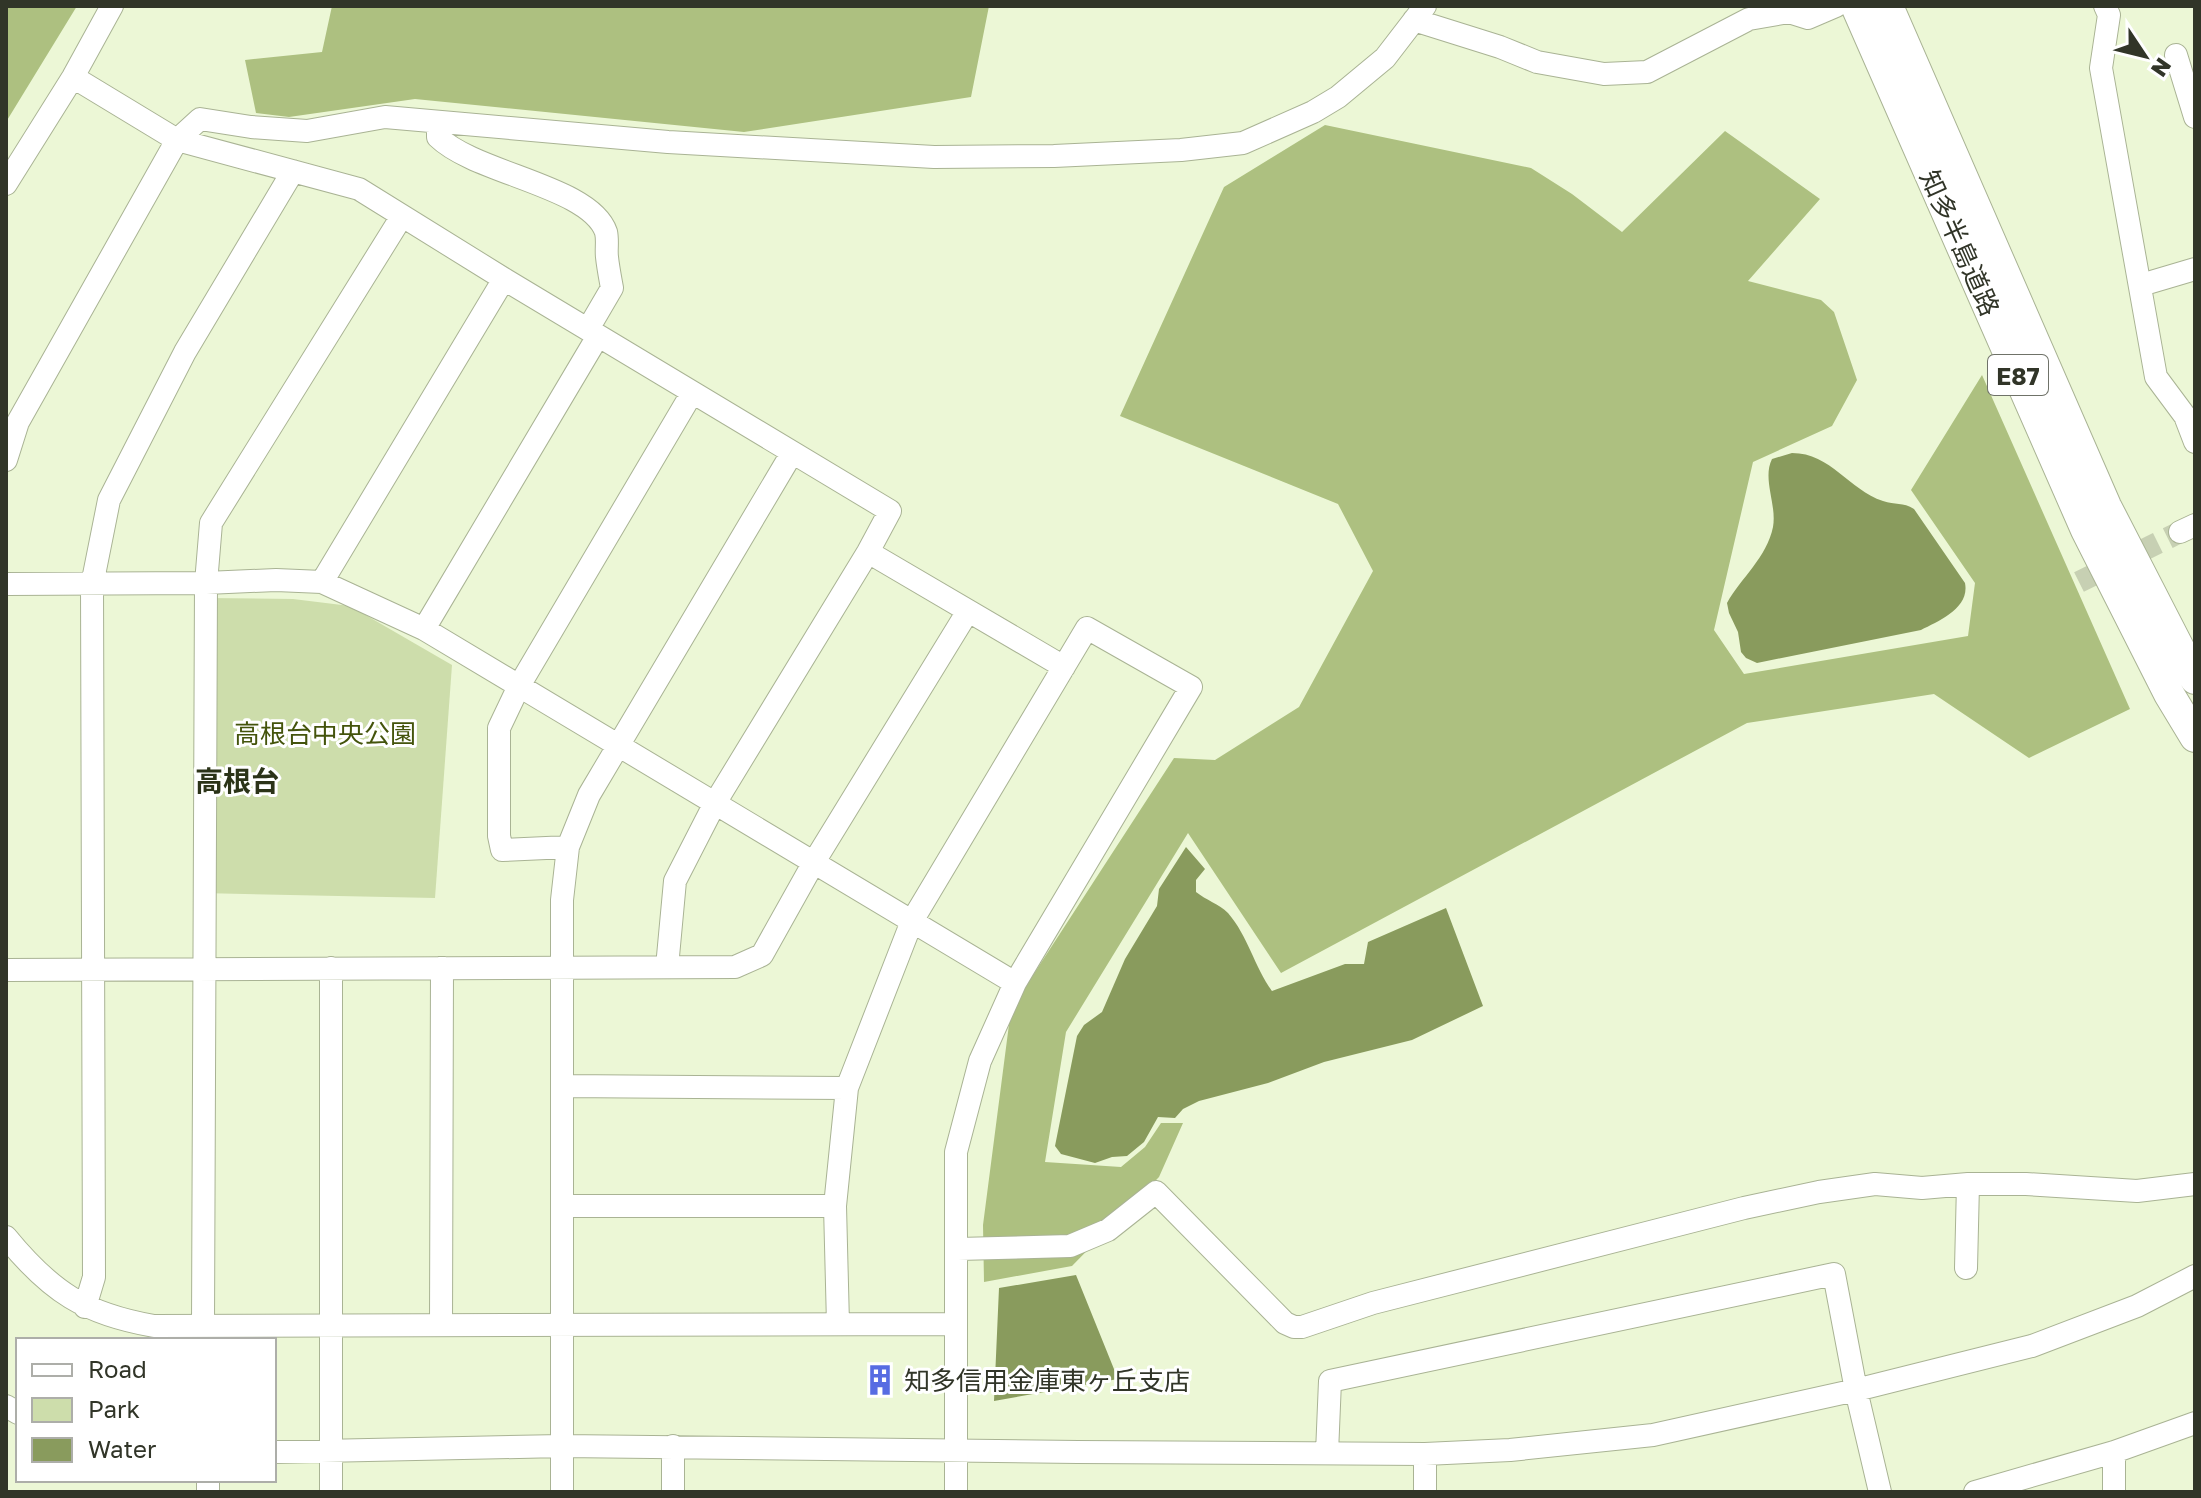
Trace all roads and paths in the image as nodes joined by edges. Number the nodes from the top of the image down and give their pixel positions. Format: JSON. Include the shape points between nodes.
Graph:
{"nodes":[{"id":1,"x":112,"y":6,"type":"edge"},
{"id":2,"x":1836,"y":6,"type":"edge"},
{"id":3,"x":1856,"y":6,"type":"edge"},
{"id":4,"x":1888,"y":6,"type":"edge"},
{"id":5,"x":2105,"y":6,"type":"edge"},
{"id":6,"x":1419,"y":13,"type":"edge"},
{"id":7,"x":2176,"y":55,"type":"dead end"},
{"id":8,"x":73,"y":77,"type":"junction"},
{"id":9,"x":2195,"y":117,"type":"edge"},
{"id":10,"x":438,"y":123,"type":"junction"},
{"id":11,"x":177,"y":140,"type":"junction"},
{"id":12,"x":293,"y":171,"type":"junction"},
{"id":13,"x":6,"y":184,"type":"edge"},
{"id":14,"x":402,"y":216,"type":"junction"},
{"id":15,"x":2195,"y":269,"type":"edge"},
{"id":16,"x":504,"y":279,"type":"junction"},
{"id":17,"x":2141,"y":285,"type":"junction"},
{"id":18,"x":593,"y":332,"type":"junction"},
{"id":19,"x":692,"y":393,"type":"junction"},
{"id":20,"x":2195,"y":442,"type":"edge"},
{"id":21,"x":792,"y":453,"type":"junction"},
{"id":22,"x":6,"y":460,"type":"edge"},
{"id":23,"x":868,"y":552,"type":"junction"},
{"id":24,"x":322,"y":582,"type":"junction"},
{"id":25,"x":206,"y":583,"type":"junction"},
{"id":26,"x":6,"y":584,"type":"edge"},
{"id":27,"x":92,"y":585,"type":"junction"},
{"id":28,"x":968,"y":611,"type":"junction"},
{"id":29,"x":424,"y":629,"type":"junction"},
{"id":30,"x":1064,"y":667,"type":"junction"},
{"id":31,"x":2195,"y":679,"type":"edge"},
{"id":32,"x":519,"y":686,"type":"junction"},
{"id":33,"x":2195,"y":737,"type":"edge"},
{"id":34,"x":619,"y":746,"type":"junction"},
{"id":35,"x":715,"y":803,"type":"junction"},
{"id":36,"x":568,"y":847,"type":"junction"},
{"id":37,"x":814,"y":862,"type":"junction"},
{"id":38,"x":912,"y":921,"type":"junction"},
{"id":39,"x":667,"y":967,"type":"junction"},
{"id":40,"x":331,"y":968,"type":"junction"},
{"id":41,"x":442,"y":968,"type":"junction"},
{"id":42,"x":562,"y":968,"type":"junction"},
{"id":43,"x":93,"y":969,"type":"junction"},
{"id":44,"x":204,"y":969,"type":"junction"},
{"id":45,"x":6,"y":970,"type":"edge"},
{"id":46,"x":1015,"y":983,"type":"junction"},
{"id":47,"x":562,"y":1086,"type":"junction"},
{"id":48,"x":847,"y":1088,"type":"junction"},
{"id":49,"x":1968,"y":1184,"type":"junction"},
{"id":50,"x":2195,"y":1184,"type":"edge"},
{"id":51,"x":562,"y":1206,"type":"junction"},
{"id":52,"x":835,"y":1206,"type":"junction"},
{"id":53,"x":6,"y":1237,"type":"edge"},
{"id":54,"x":958,"y":1249,"type":"junction"},
{"id":55,"x":1966,"y":1268,"type":"dead end"},
{"id":56,"x":2195,"y":1276,"type":"edge"},
{"id":57,"x":85,"y":1307,"type":"junction"},
{"id":58,"x":838,"y":1324,"type":"junction"},
{"id":59,"x":956,"y":1324,"type":"junction"},
{"id":60,"x":203,"y":1325,"type":"junction"},
{"id":61,"x":330,"y":1325,"type":"junction"},
{"id":62,"x":441,"y":1325,"type":"junction"},
{"id":63,"x":562,"y":1325,"type":"junction"},
{"id":64,"x":1856,"y":1390,"type":"junction"},
{"id":65,"x":2195,"y":1423,"type":"edge"},
{"id":66,"x":562,"y":1446,"type":"junction"},
{"id":67,"x":673,"y":1446,"type":"junction"},
{"id":68,"x":331,"y":1449,"type":"junction"},
{"id":69,"x":956,"y":1451,"type":"junction"},
{"id":70,"x":276,"y":1452,"type":"edge"},
{"id":71,"x":2114,"y":1452,"type":"junction"},
{"id":72,"x":1327,"y":1453,"type":"junction"},
{"id":73,"x":1425,"y":1454,"type":"junction"},
{"id":74,"x":2002,"y":1489,"type":"edge"},
{"id":75,"x":331,"y":1492,"type":"edge"},
{"id":76,"x":562,"y":1492,"type":"edge"},
{"id":77,"x":673,"y":1492,"type":"edge"},
{"id":78,"x":956,"y":1492,"type":"edge"},
{"id":79,"x":1425,"y":1492,"type":"edge"},
{"id":80,"x":1880,"y":1492,"type":"edge"},
{"id":81,"x":1975,"y":1492,"type":"edge"},
{"id":82,"x":2114,"y":1492,"type":"edge"}],
"edges":[{"from":1,"to":8,"type":"street"},
{"from":2,"to":6,"type":"street","via":[[1808,18],[1789,12],[1749,19],[1647,72],[1604,74],[1537,62]]},
{"from":3,"to":33,"type":"highway","name":"知多半島道路","number":"E87","via":[[2086,530]]},
{"from":4,"to":31,"type":"highway","name":"知多半島道路","number":"E87","via":[[2106,506]]},
{"from":5,"to":17,"type":"street","via":[[2109,15],[2101,68]]},
{"from":6,"to":10,"type":"street","via":[[1385,58],[1338,97],[1243,143],[1196,149],[934,157]]},
{"from":7,"to":9,"type":"street"},
{"from":8,"to":11,"type":"street"},
{"from":8,"to":13,"type":"street"},
{"from":10,"to":11,"type":"street","via":[[385,117],[307,131],[200,119]]},
{"from":10,"to":18,"type":"street","via":[[438,137],[445,144],[588,209],[606,232],[612,288]]},
{"from":11,"to":12,"type":"street"},
{"from":11,"to":22,"type":"street","via":[[18,422]]},
{"from":12,"to":14,"type":"street","via":[[359,189]]},
{"from":12,"to":27,"type":"street","via":[[185,352],[109,500]]},
{"from":14,"to":16,"type":"street"},
{"from":14,"to":25,"type":"street","via":[[211,523]]},
{"from":15,"to":17,"type":"street"},
{"from":16,"to":18,"type":"street"},
{"from":16,"to":24,"type":"street"},
{"from":17,"to":20,"type":"street","via":[[2156,377],[2185,416]]},
{"from":18,"to":19,"type":"street"},
{"from":18,"to":29,"type":"street"},
{"from":19,"to":21,"type":"street"},
{"from":19,"to":32,"type":"street"},
{"from":21,"to":23,"type":"street","via":[[890,511]]},
{"from":21,"to":34,"type":"street"},
{"from":23,"to":28,"type":"street"},
{"from":23,"to":35,"type":"street"},
{"from":24,"to":25,"type":"street"},
{"from":24,"to":29,"type":"street"},
{"from":25,"to":27,"type":"street"},
{"from":25,"to":44,"type":"street"},
{"from":26,"to":27,"type":"street"},
{"from":27,"to":43,"type":"street"},
{"from":28,"to":30,"type":"street"},
{"from":28,"to":37,"type":"street"},
{"from":29,"to":32,"type":"street"},
{"from":30,"to":38,"type":"street"},
{"from":30,"to":46,"type":"street","via":[[1087,628],[1191,687]]},
{"from":32,"to":34,"type":"street"},
{"from":32,"to":36,"type":"street","via":[[499,728],[502,850]]},
{"from":34,"to":35,"type":"street"},
{"from":34,"to":36,"type":"street","via":[[589,795]]},
{"from":35,"to":37,"type":"street"},
{"from":35,"to":39,"type":"street","via":[[675,881]]},
{"from":36,"to":42,"type":"street"},
{"from":37,"to":38,"type":"street"},
{"from":37,"to":39,"type":"street","via":[[762,955],[735,967]]},
{"from":38,"to":46,"type":"street"},
{"from":38,"to":48,"type":"street"},
{"from":39,"to":42,"type":"street"},
{"from":40,"to":41,"type":"street"},
{"from":40,"to":44,"type":"street"},
{"from":40,"to":61,"type":"street"},
{"from":41,"to":42,"type":"street"},
{"from":41,"to":62,"type":"street"},
{"from":42,"to":47,"type":"street"},
{"from":43,"to":44,"type":"street"},
{"from":43,"to":45,"type":"street"},
{"from":43,"to":57,"type":"street","via":[[94,1277]]},
{"from":44,"to":60,"type":"street"},
{"from":46,"to":54,"type":"street","via":[[980,1061],[956,1152]]},
{"from":47,"to":48,"type":"street"},
{"from":47,"to":51,"type":"street"},
{"from":48,"to":52,"type":"street"},
{"from":49,"to":50,"type":"street","via":[[2137,1191]]},
{"from":49,"to":54,"type":"street","via":[[1875,1184],[1744,1208],[1373,1303],[1302,1327],[1285,1323],[1156,1192],[1108,1230],[1070,1246]]},
{"from":49,"to":55,"type":"street"},
{"from":51,"to":52,"type":"street"},
{"from":51,"to":63,"type":"street"},
{"from":52,"to":58,"type":"street"},
{"from":53,"to":57,"type":"street","via":[[30,1267]]},
{"from":54,"to":59,"type":"street"},
{"from":56,"to":64,"type":"street","via":[[2137,1306],[2032,1346]]},
{"from":57,"to":60,"type":"street","via":[[154,1326]]},
{"from":58,"to":59,"type":"street"},
{"from":58,"to":63,"type":"street"},
{"from":59,"to":69,"type":"street"},
{"from":60,"to":61,"type":"street"},
{"from":61,"to":62,"type":"street"},
{"from":61,"to":68,"type":"street"},
{"from":62,"to":63,"type":"street"},
{"from":63,"to":66,"type":"street"},
{"from":64,"to":72,"type":"street","via":[[1834,1274],[1330,1381]]},
{"from":64,"to":73,"type":"street","via":[[1653,1435]]},
{"from":64,"to":80,"type":"street"},
{"from":65,"to":71,"type":"street"},
{"from":66,"to":67,"type":"street"},
{"from":66,"to":68,"type":"street"},
{"from":66,"to":76,"type":"street"},
{"from":67,"to":69,"type":"street"},
{"from":67,"to":77,"type":"street"},
{"from":68,"to":70,"type":"street"},
{"from":68,"to":75,"type":"street"},
{"from":69,"to":72,"type":"street"},
{"from":69,"to":78,"type":"street"},
{"from":71,"to":74,"type":"street"},
{"from":71,"to":82,"type":"street"},
{"from":72,"to":73,"type":"street"},
{"from":73,"to":79,"type":"street"},
{"from":74,"to":81,"type":"street"}]}
